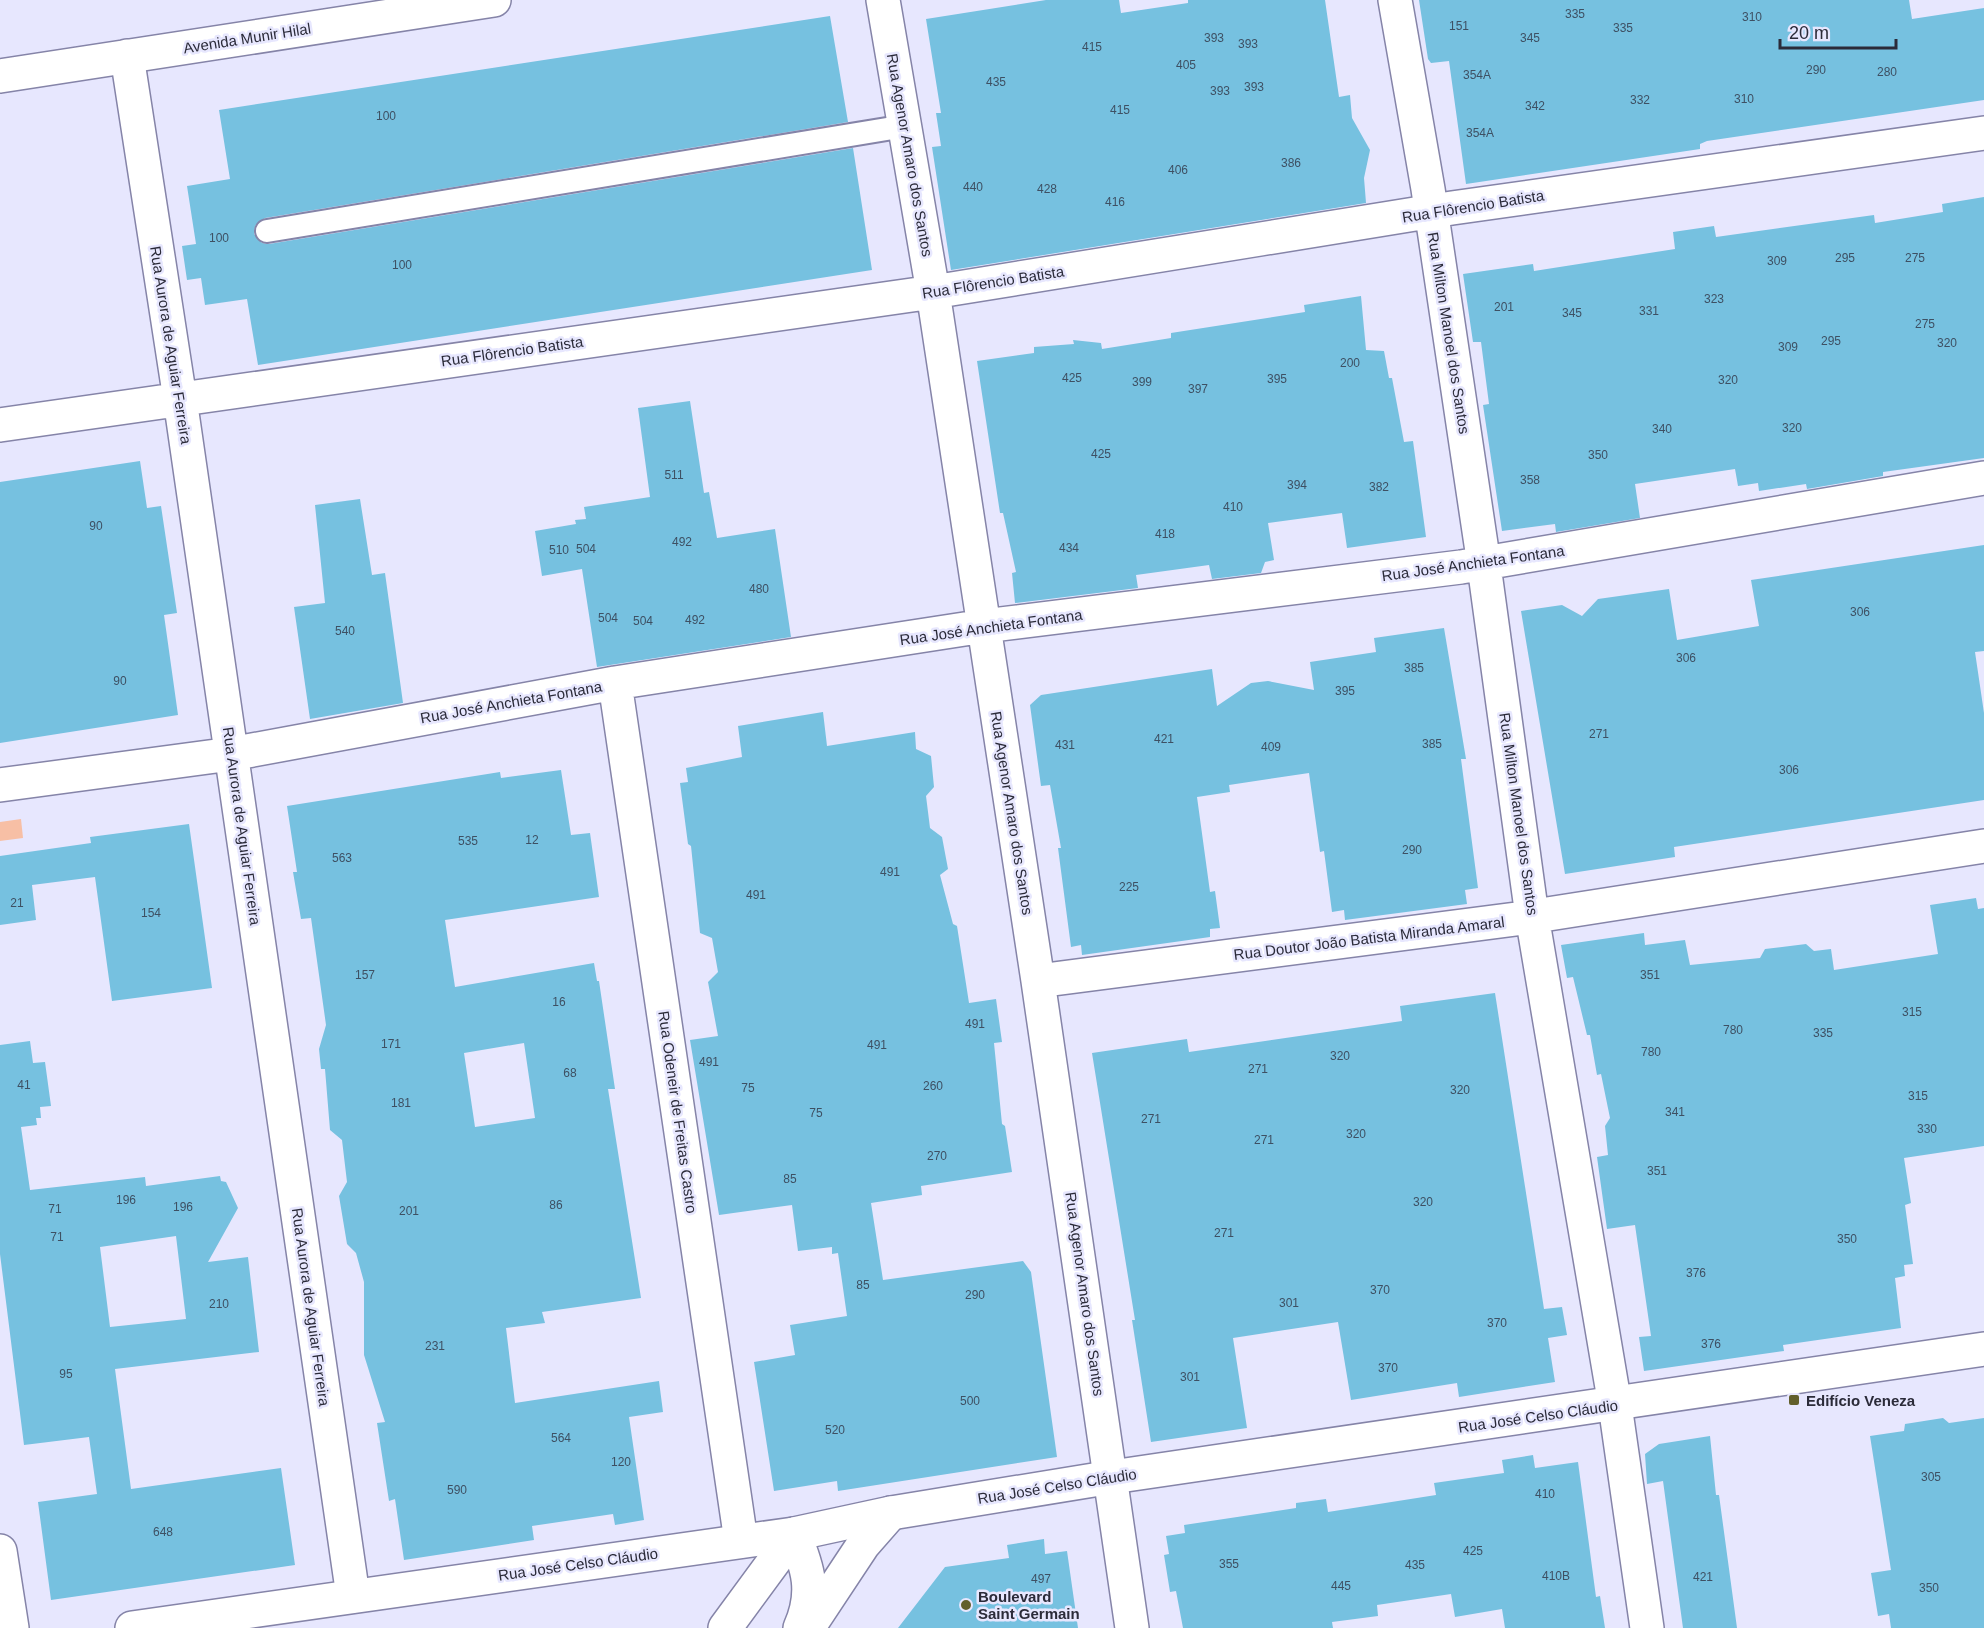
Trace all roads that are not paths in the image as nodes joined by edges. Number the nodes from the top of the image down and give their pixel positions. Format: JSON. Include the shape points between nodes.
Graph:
{"nodes":[{"id":1,"x":494,"y":0,"type":"edge"},
{"id":2,"x":883,"y":0,"type":"edge"},
{"id":3,"x":1395,"y":0,"type":"edge"},
{"id":4,"x":127,"y":56,"type":"junction"},
{"id":5,"x":0,"y":76,"type":"edge"},
{"id":6,"x":905,"y":126,"type":"junction"},
{"id":7,"x":1984,"y":133,"type":"edge"},
{"id":8,"x":1431,"y":213,"type":"junction"},
{"id":9,"x":267,"y":231,"type":"dead end"},
{"id":10,"x":933,"y":292,"type":"junction"},
{"id":11,"x":180,"y":399,"type":"junction"},
{"id":12,"x":0,"y":425,"type":"edge"},
{"id":13,"x":1984,"y":478,"type":"edge"},
{"id":14,"x":1483,"y":563,"type":"junction"},
{"id":15,"x":984,"y":626,"type":"junction"},
{"id":16,"x":615,"y":683,"type":"junction"},
{"id":17,"x":231,"y":754,"type":"junction"},
{"id":18,"x":0,"y":785,"type":"edge"},
{"id":19,"x":1984,"y":846,"type":"edge"},
{"id":20,"x":1532,"y":916,"type":"junction"},
{"id":21,"x":1038,"y":981,"type":"junction"},
{"id":22,"x":1984,"y":1349,"type":"edge"},
{"id":23,"x":1615,"y":1405,"type":"junction"},
{"id":24,"x":1112,"y":1477,"type":"junction"},
{"id":25,"x":891,"y":1513,"type":"junction"},
{"id":26,"x":794,"y":1534,"type":"junction"},
{"id":27,"x":741,"y":1541,"type":"junction"},
{"id":28,"x":0,"y":1551,"type":"edge"},
{"id":29,"x":353,"y":1596,"type":"junction"},
{"id":30,"x":284,"y":1617,"type":"edge"},
{"id":31,"x":12,"y":1628,"type":"edge"},
{"id":32,"x":132,"y":1628,"type":"edge"},
{"id":33,"x":725,"y":1628,"type":"edge"},
{"id":34,"x":800,"y":1628,"type":"edge"},
{"id":35,"x":808,"y":1628,"type":"edge"},
{"id":36,"x":1132,"y":1628,"type":"edge"},
{"id":37,"x":1647,"y":1628,"type":"edge"}],
"edges":[{"from":1,"to":4,"type":"street","name":"Avenida Munir Hilal"},
{"from":2,"to":6,"type":"street","name":"Rua Agenor Amaro dos Santos"},
{"from":3,"to":8,"type":"street","name":"Rua Milton Manoel dos Santos"},
{"from":4,"to":5,"type":"street","name":"Avenida Munir Hilal"},
{"from":4,"to":11,"type":"street","name":"Rua Aurora de Aguiar Ferreira"},
{"from":6,"to":9,"type":"lane"},
{"from":6,"to":10,"type":"street","name":"Rua Agenor Amaro dos Santos"},
{"from":7,"to":8,"type":"street","name":"Rua Flôrencio Batista"},
{"from":8,"to":10,"type":"street","name":"Rua Flôrencio Batista"},
{"from":8,"to":14,"type":"street","name":"Rua Milton Manoel dos Santos"},
{"from":10,"to":11,"type":"street","name":"Rua Flôrencio Batista"},
{"from":10,"to":15,"type":"street","name":"Rua Agenor Amaro dos Santos"},
{"from":11,"to":12,"type":"street","name":"Rua Flôrencio Batista"},
{"from":11,"to":17,"type":"street","name":"Rua Aurora de Aguiar Ferreira"},
{"from":13,"to":14,"type":"street","name":"Rua José Anchieta Fontana"},
{"from":14,"to":15,"type":"street","name":"Rua José Anchieta Fontana"},
{"from":14,"to":20,"type":"street","name":"Rua Milton Manoel dos Santos"},
{"from":15,"to":16,"type":"street","name":"Rua José Anchieta Fontana"},
{"from":15,"to":21,"type":"street","name":"Rua Agenor Amaro dos Santos"},
{"from":16,"to":17,"type":"street","name":"Rua José Anchieta Fontana"},
{"from":16,"to":27,"type":"street","name":"Rua Odeneir de Freitas Castro"},
{"from":17,"to":18,"type":"street","name":"Rua José Anchieta Fontana"},
{"from":17,"to":29,"type":"street","name":"Rua Aurora de Aguiar Ferreira"},
{"from":19,"to":20,"type":"street","name":"Rua Doutor João Batista Miranda Amaral"},
{"from":20,"to":21,"type":"street","name":"Rua Doutor João Batista Miranda Amaral"},
{"from":20,"to":23,"type":"street","name":"Rua Milton Manoel dos Santos"},
{"from":21,"to":24,"type":"street","name":"Rua Agenor Amaro dos Santos"},
{"from":22,"to":23,"type":"street","name":"Rua José Celso Cláudio"},
{"from":23,"to":24,"type":"street","name":"Rua José Celso Cláudio"},
{"from":23,"to":37,"type":"street","name":"Rua Milton Manoel dos Santos"},
{"from":24,"to":25,"type":"street","name":"Rua José Celso Cláudio"},
{"from":24,"to":36,"type":"street","name":"Rua Agenor Amaro dos Santos"},
{"from":25,"to":26,"type":"street","name":"Rua José Celso Cláudio"},
{"from":25,"to":35,"type":"street","via":[[863,1545]]},
{"from":26,"to":27,"type":"street","name":"Rua José Celso Cláudio"},
{"from":26,"to":33,"type":"street"},
{"from":26,"to":34,"type":"street","via":[[810,1580]]},
{"from":27,"to":29,"type":"street","name":"Rua José Celso Cláudio"},
{"from":28,"to":31,"type":"street"},
{"from":29,"to":30,"type":"street","name":"Rua José Celso Cláudio"},
{"from":30,"to":32,"type":"street","name":"Rua José Celso Cláudio"}]}
